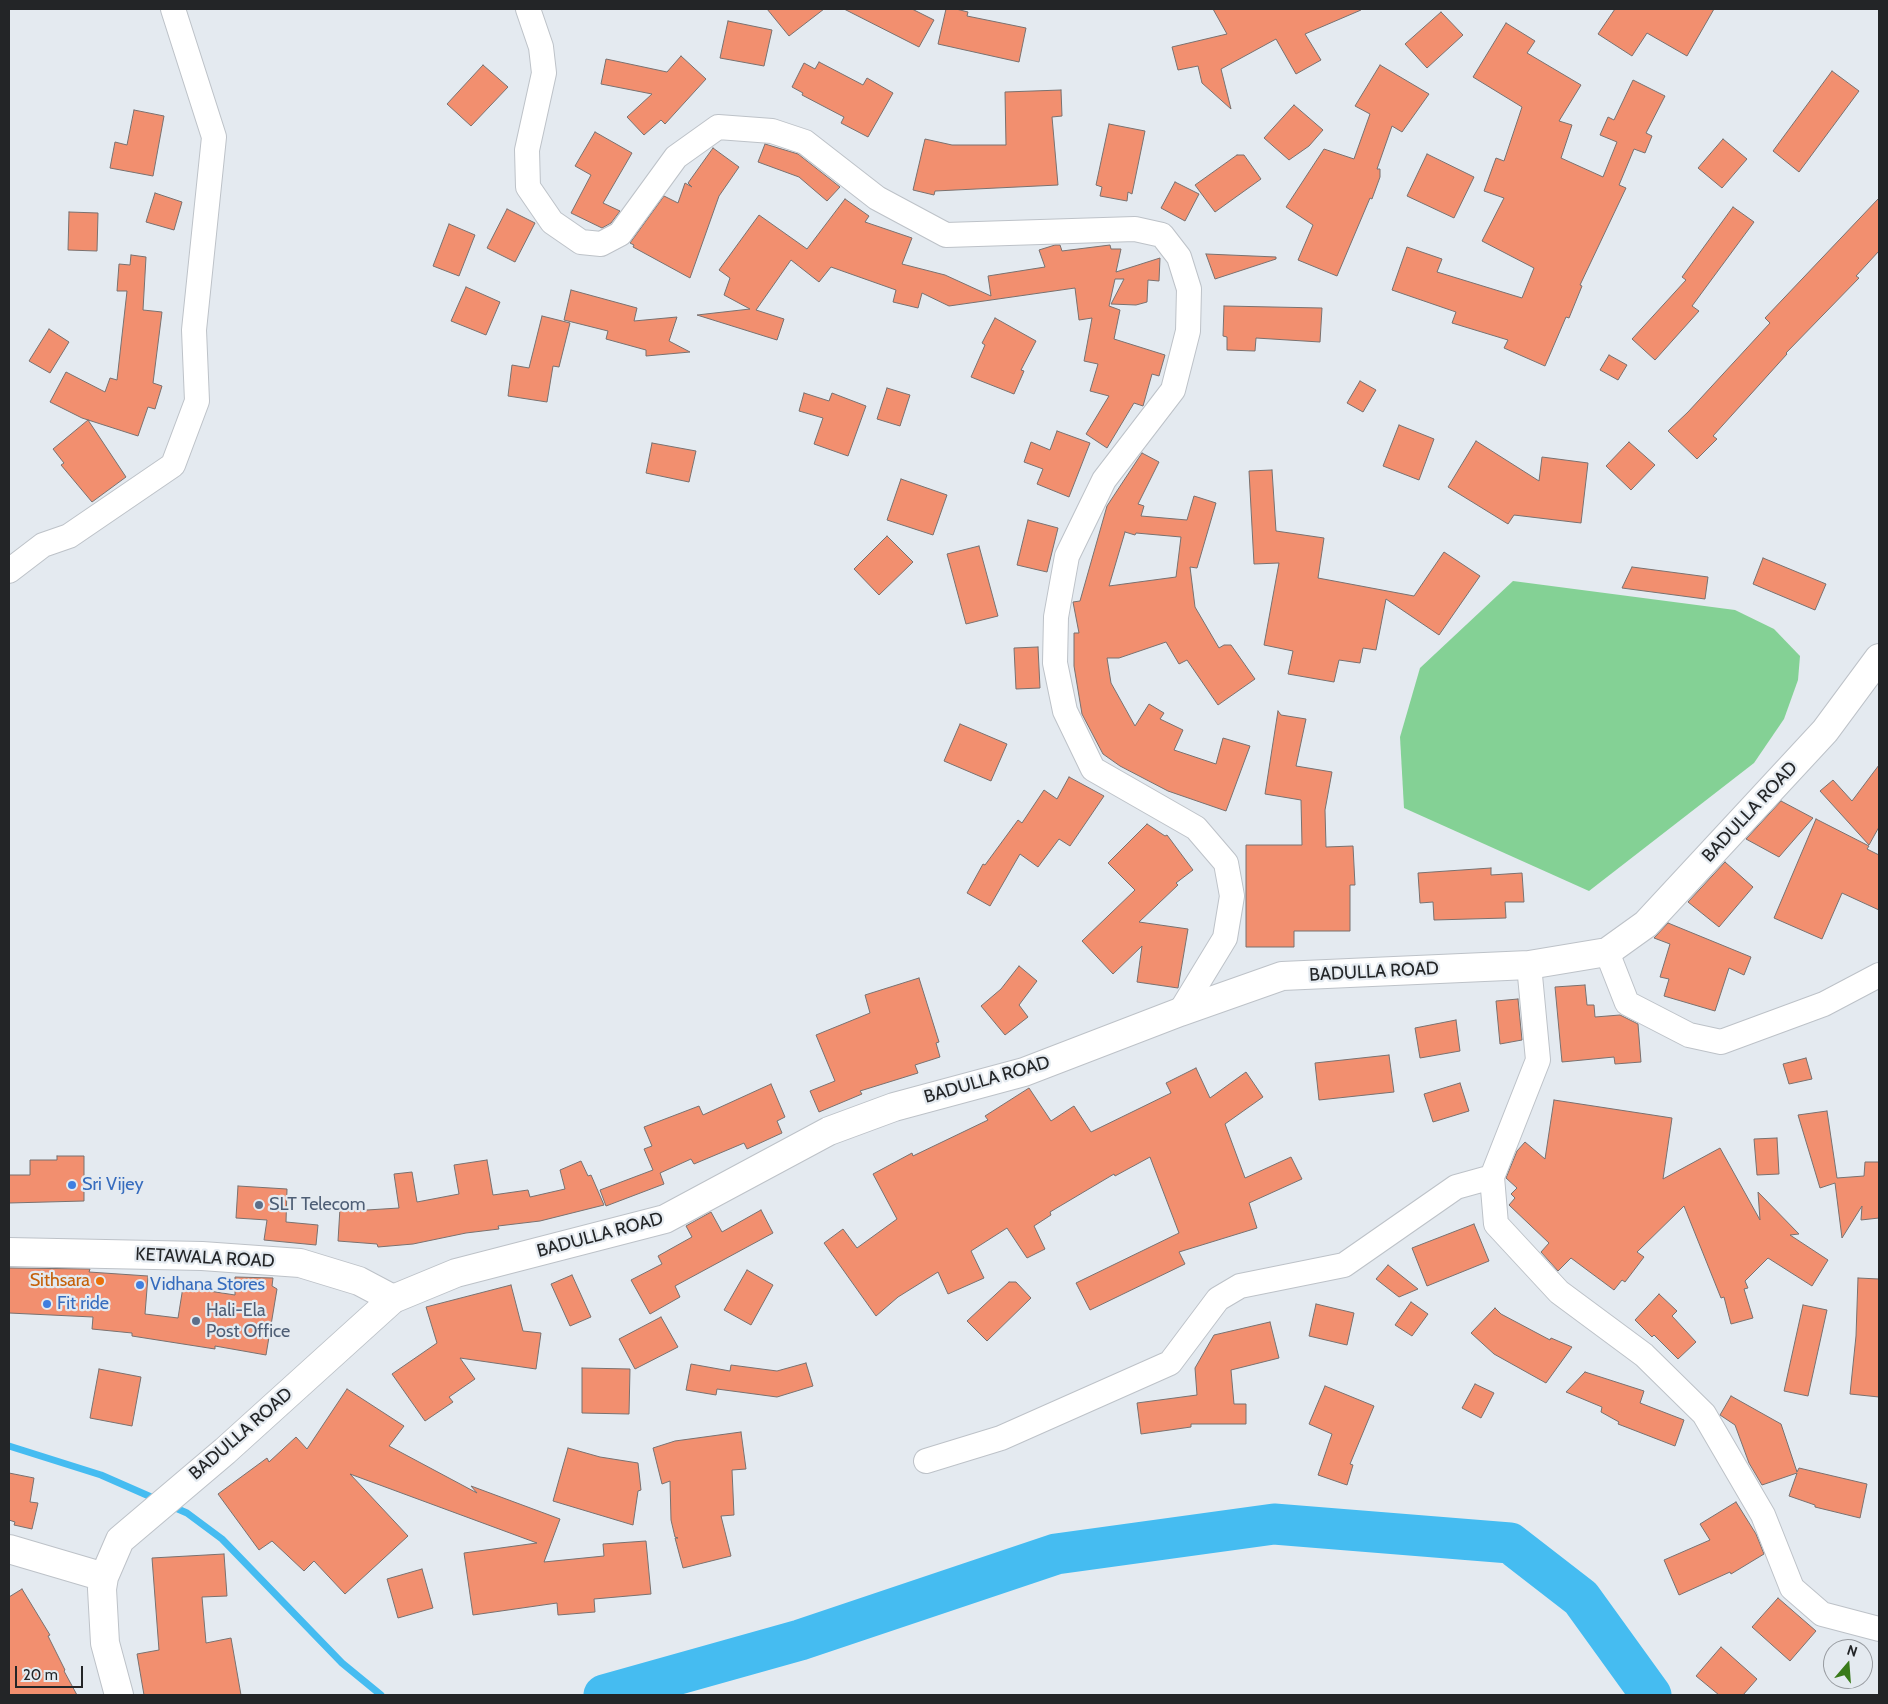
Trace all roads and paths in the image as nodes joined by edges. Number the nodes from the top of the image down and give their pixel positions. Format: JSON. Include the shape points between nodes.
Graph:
{"nodes":[{"id":1,"x":173,"y":9,"type":"edge"},
{"id":2,"x":528,"y":9,"type":"edge"},
{"id":3,"x":9,"y":571,"type":"edge"},
{"id":4,"x":1879,"y":658,"type":"edge"},
{"id":5,"x":1607,"y":952,"type":"junction"},
{"id":6,"x":1529,"y":965,"type":"junction"},
{"id":7,"x":1879,"y":975,"type":"edge"},
{"id":8,"x":1180,"y":1012,"type":"junction"},
{"id":9,"x":1492,"y":1177,"type":"junction"},
{"id":10,"x":9,"y":1252,"type":"edge"},
{"id":11,"x":393,"y":1299,"type":"junction"},
{"id":12,"x":926,"y":1461,"type":"dead end"},
{"id":13,"x":9,"y":1548,"type":"edge"},
{"id":14,"x":104,"y":1577,"type":"junction"},
{"id":15,"x":1879,"y":1628,"type":"edge"},
{"id":16,"x":119,"y":1695,"type":"edge"}],
"edges":[{"from":1,"to":3,"type":"street","via":[[214,137],[194,330],[198,401],[172,465],[70,536],[43,545]]},
{"from":2,"to":8,"type":"street","via":[[541,48],[544,73],[527,150],[528,187],[552,222],[581,242],[601,244],[620,234],[676,157],[718,127],[772,131],[804,142],[877,198],[946,235],[1135,229],[1162,235],[1179,257],[1189,288],[1188,330],[1173,390],[1104,480],[1067,556],[1056,618],[1055,663],[1065,712],[1093,769],[1196,828],[1226,863],[1232,896],[1224,938]]},
{"from":4,"to":5,"type":"main road","name":"BADULLA ROAD","via":[[1812,746],[1646,924]]},
{"from":5,"to":6,"type":"main road","name":"BADULLA ROAD"},
{"from":5,"to":7,"type":"street","via":[[1627,1003],[1689,1035],[1721,1042],[1824,1004]]},
{"from":6,"to":8,"type":"main road","name":"BADULLA ROAD","via":[[1282,976]]},
{"from":6,"to":9,"type":"street","via":[[1538,1060]]},
{"from":8,"to":11,"type":"main road","name":"BADULLA ROAD","via":[[1024,1072],[894,1107],[829,1131],[665,1220],[456,1273]]},
{"from":9,"to":12,"type":"street","via":[[1456,1186],[1344,1265],[1240,1286],[1218,1299],[1170,1363],[1001,1438]]},
{"from":9,"to":15,"type":"street","via":[[1496,1224],[1559,1292],[1644,1355],[1704,1414],[1763,1515],[1792,1588],[1822,1614]]},
{"from":10,"to":11,"type":"main road","name":"KETAWALA ROAD","via":[[202,1256],[300,1263],[358,1281]]},
{"from":11,"to":14,"type":"main road","name":"BADULLA ROAD","via":[[127,1532],[120,1540]]},
{"from":13,"to":14,"type":"main road"},
{"from":14,"to":16,"type":"main road","via":[[105,1643]]}]}
